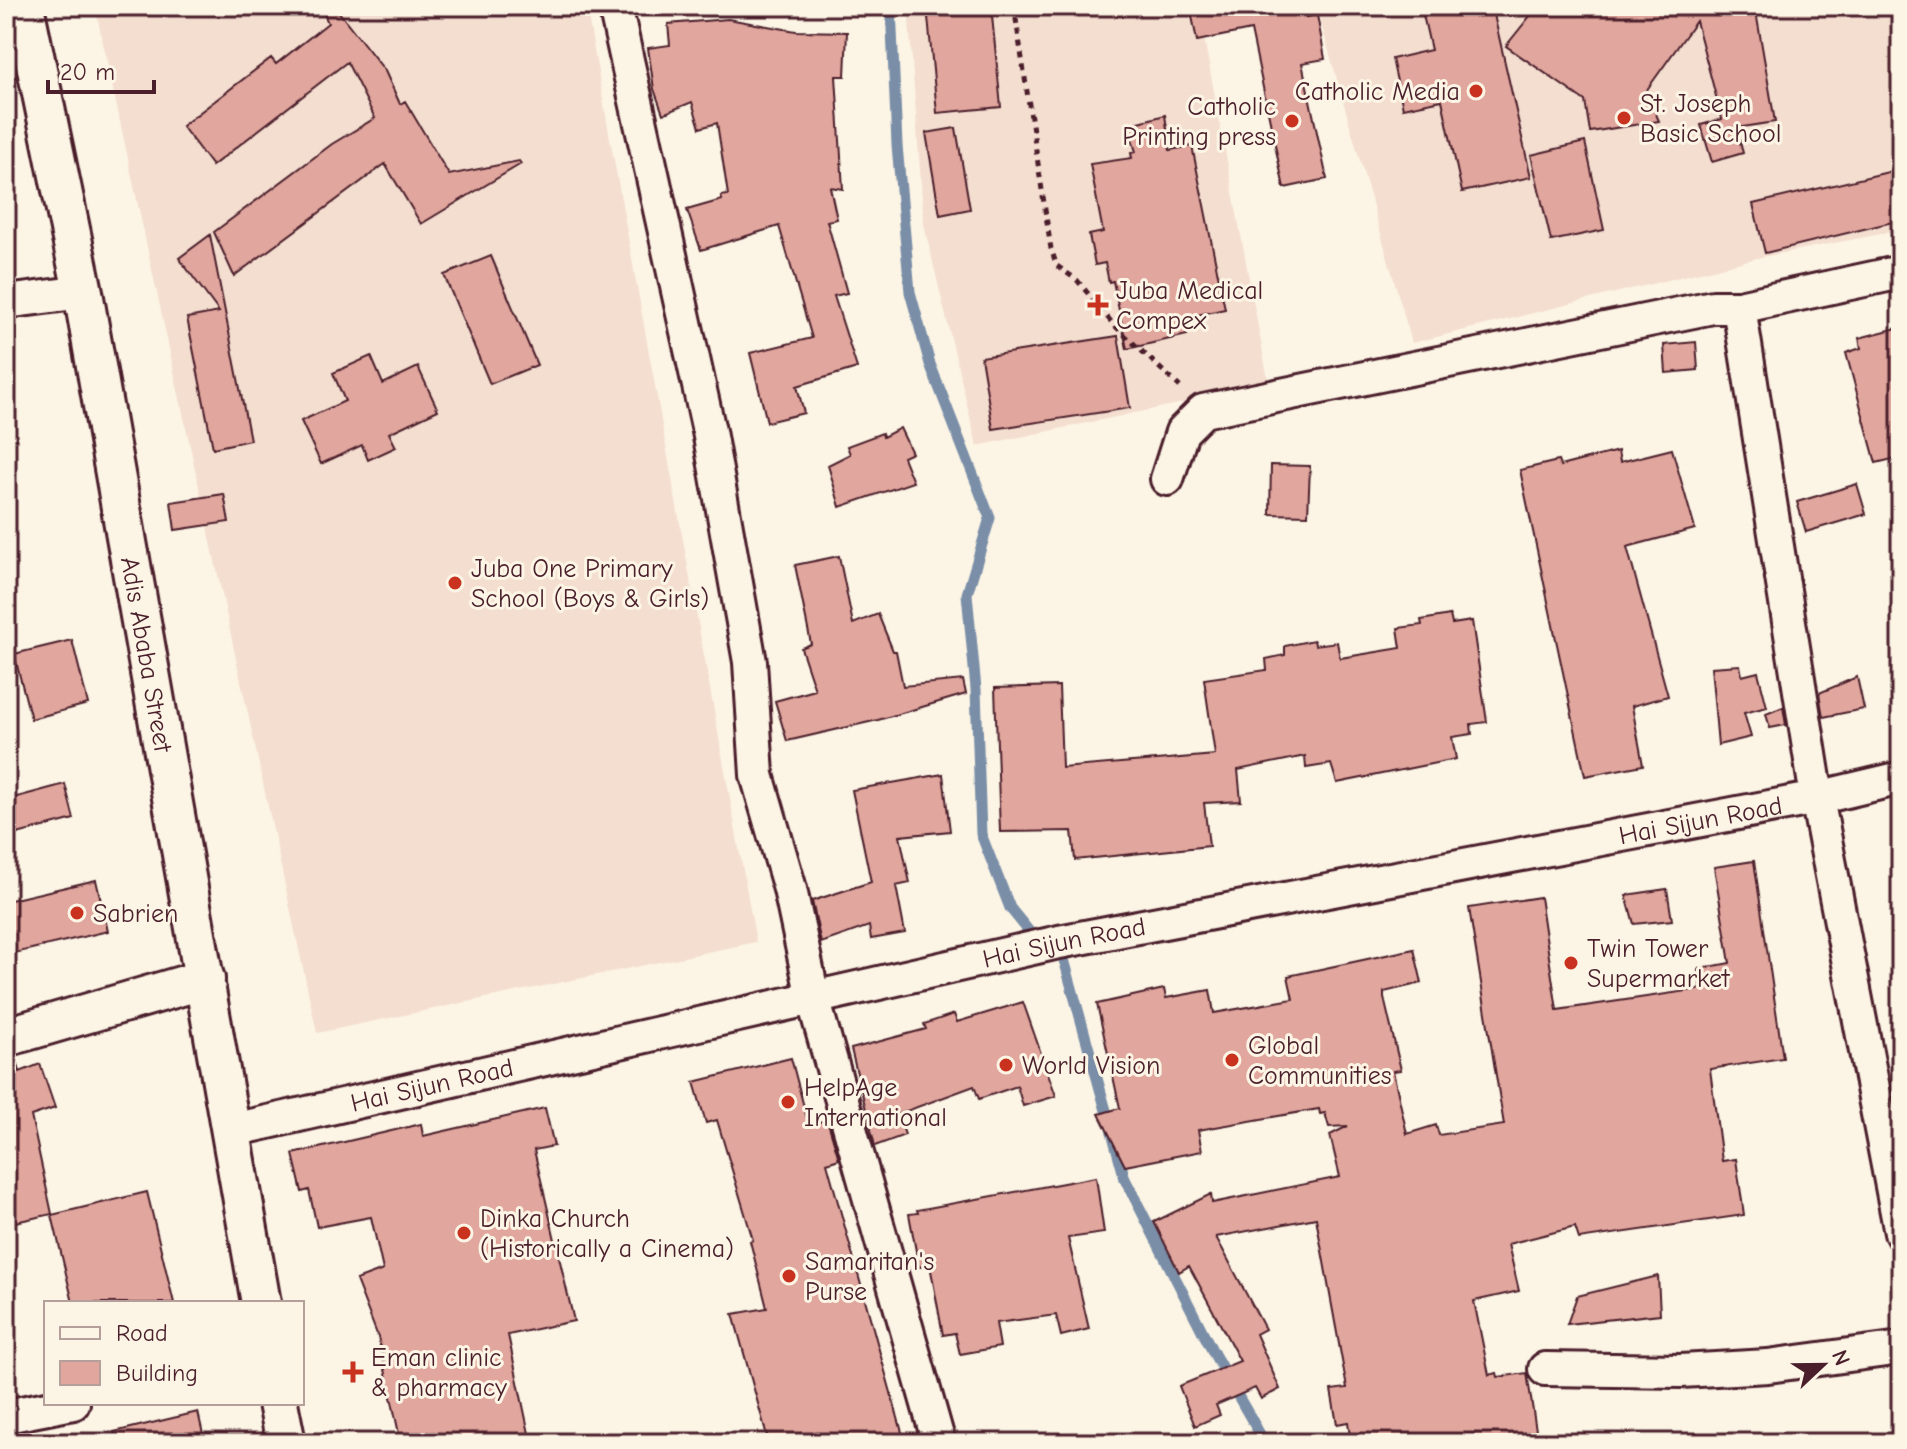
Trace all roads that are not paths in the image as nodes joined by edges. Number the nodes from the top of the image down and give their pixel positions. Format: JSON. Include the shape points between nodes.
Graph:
{"nodes":[{"id":1,"x":24,"y":6,"type":"edge"},
{"id":2,"x":615,"y":6,"type":"edge"},
{"id":3,"x":1901,"y":272,"type":"edge"},
{"id":4,"x":83,"y":292,"type":"junction"},
{"id":5,"x":6,"y":302,"type":"edge"},
{"id":6,"x":1739,"y":307,"type":"junction"},
{"id":7,"x":1167,"y":479,"type":"dead end"},
{"id":8,"x":1901,"y":778,"type":"edge"},
{"id":9,"x":1817,"y":798,"type":"junction"},
{"id":10,"x":205,"y":979,"type":"junction"},
{"id":11,"x":813,"y":998,"type":"junction"},
{"id":12,"x":6,"y":1037,"type":"edge"},
{"id":13,"x":233,"y":1130,"type":"junction"},
{"id":14,"x":1901,"y":1233,"type":"edge"},
{"id":15,"x":261,"y":1301,"type":"edge"},
{"id":16,"x":1901,"y":1348,"type":"edge"},
{"id":17,"x":1545,"y":1369,"type":"dead end"},
{"id":18,"x":63,"y":1405,"type":"edge"},
{"id":19,"x":278,"y":1405,"type":"edge"},
{"id":20,"x":6,"y":1416,"type":"edge"},
{"id":21,"x":286,"y":1443,"type":"edge"},
{"id":22,"x":939,"y":1443,"type":"edge"}],
"edges":[{"from":1,"to":4,"type":"street","name":"Adis Ababa Street"},
{"from":2,"to":11,"type":"street","via":[[709,431],[750,662],[757,775],[790,889]]},
{"from":3,"to":6,"type":"street"},
{"from":4,"to":5,"type":"street"},
{"from":4,"to":10,"type":"street","name":"Adis Ababa Street"},
{"from":6,"to":7,"type":"street","via":[[1713,307],[1203,411],[1182,432]]},
{"from":6,"to":9,"type":"street"},
{"from":8,"to":9,"type":"street","name":"Hai Sijun Road"},
{"from":9,"to":11,"type":"street","name":"Hai Sijun Road","via":[[1059,942]]},
{"from":9,"to":14,"type":"street"},
{"from":10,"to":12,"type":"street"},
{"from":10,"to":13,"type":"street","name":"Adis Ababa Street"},
{"from":11,"to":13,"type":"street","name":"Hai Sijun Road"},
{"from":11,"to":22,"type":"street"},
{"from":13,"to":15,"type":"street","name":"Adis Ababa Street"},
{"from":16,"to":17,"type":"street","via":[[1696,1371]]},
{"from":18,"to":20,"type":"street"},
{"from":19,"to":21,"type":"street"}]}
